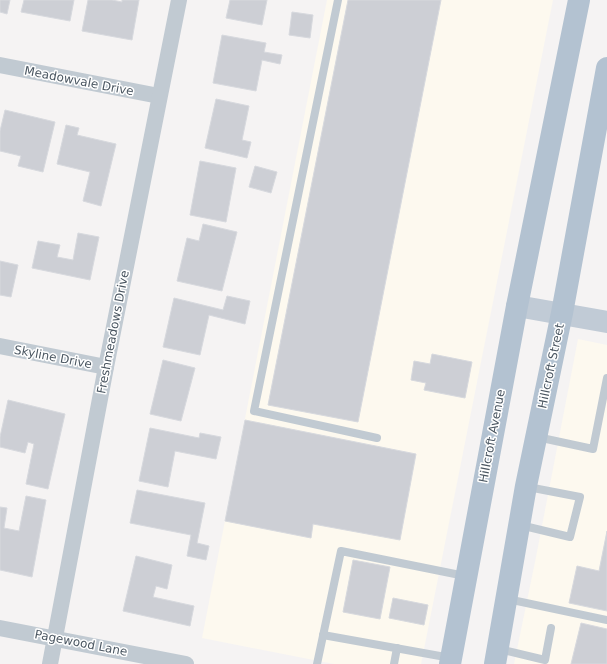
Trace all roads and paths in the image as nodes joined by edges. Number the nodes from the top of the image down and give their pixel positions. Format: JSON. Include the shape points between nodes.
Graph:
{"nodes":[{"id":1,"x":179,"y":0,"type":"edge"},
{"id":2,"x":338,"y":0,"type":"edge"},
{"id":3,"x":579,"y":0,"type":"edge"},
{"id":4,"x":0,"y":65,"type":"edge"},
{"id":5,"x":607,"y":68,"type":"edge"},
{"id":6,"x":159,"y":96,"type":"junction"},
{"id":7,"x":517,"y":306,"type":"junction"},
{"id":8,"x":562,"y":313,"type":"junction"},
{"id":9,"x":607,"y":322,"type":"edge"},
{"id":10,"x":0,"y":346,"type":"edge"},
{"id":11,"x":106,"y":367,"type":"junction"},
{"id":12,"x":607,"y":378,"type":"edge"},
{"id":13,"x":537,"y":437,"type":"junction"},
{"id":14,"x":377,"y":438,"type":"dead end"},
{"id":15,"x":526,"y":486,"type":"junction"},
{"id":16,"x":520,"y":525,"type":"junction"},
{"id":17,"x":466,"y":576,"type":"junction"},
{"id":18,"x":507,"y":599,"type":"junction"},
{"id":19,"x":607,"y":620,"type":"edge"},
{"id":20,"x":0,"y":628,"type":"edge"},
{"id":21,"x":551,"y":628,"type":"dead end"},
{"id":22,"x":323,"y":635,"type":"junction"},
{"id":23,"x":55,"y":638,"type":"junction"},
{"id":24,"x":397,"y":648,"type":"junction"},
{"id":25,"x":497,"y":657,"type":"edge"},
{"id":26,"x":451,"y":661,"type":"edge"},
{"id":27,"x":50,"y":664,"type":"edge"},
{"id":28,"x":186,"y":664,"type":"edge"},
{"id":29,"x":317,"y":664,"type":"edge"},
{"id":30,"x":394,"y":664,"type":"edge"}],
"edges":[{"from":1,"to":6,"type":"street","name":"Freshmeadows Drive"},
{"from":2,"to":14,"type":"lane","via":[[254,411]]},
{"from":3,"to":7,"type":"main road","name":"Hillcroft Avenue"},
{"from":4,"to":6,"type":"street","name":"Meadowvale Drive"},
{"from":5,"to":8,"type":"main road","name":"Hillcroft Street"},
{"from":6,"to":11,"type":"street","name":"Freshmeadows Drive"},
{"from":7,"to":8,"type":"street"},
{"from":7,"to":17,"type":"main road","name":"Hillcroft Avenue"},
{"from":8,"to":9,"type":"street"},
{"from":8,"to":13,"type":"main road","name":"Hillcroft Street"},
{"from":10,"to":11,"type":"street","name":"Skyline Drive"},
{"from":11,"to":23,"type":"street","name":"Freshmeadows Drive"},
{"from":12,"to":13,"type":"lane","via":[[593,449]]},
{"from":13,"to":15,"type":"main road","name":"Hillcroft Street"},
{"from":15,"to":16,"type":"main road","name":"Hillcroft Street"},
{"from":15,"to":16,"type":"lane","via":[[580,497],[570,536]]},
{"from":16,"to":18,"type":"main road","name":"Hillcroft Street"},
{"from":17,"to":22,"type":"lane","via":[[341,550]]},
{"from":17,"to":26,"type":"main road","name":"Hillcroft Avenue"},
{"from":18,"to":19,"type":"lane"},
{"from":18,"to":25,"type":"main road","name":"Hillcroft Street"},
{"from":20,"to":23,"type":"street","name":"Pagewood Lane"},
{"from":21,"to":25,"type":"lane","via":[[545,660]]},
{"from":22,"to":24,"type":"lane"},
{"from":22,"to":29,"type":"lane"},
{"from":23,"to":27,"type":"street","name":"Freshmeadows Drive"},
{"from":23,"to":28,"type":"street","name":"Pagewood Lane"},
{"from":24,"to":26,"type":"lane"},
{"from":24,"to":30,"type":"lane"}]}
